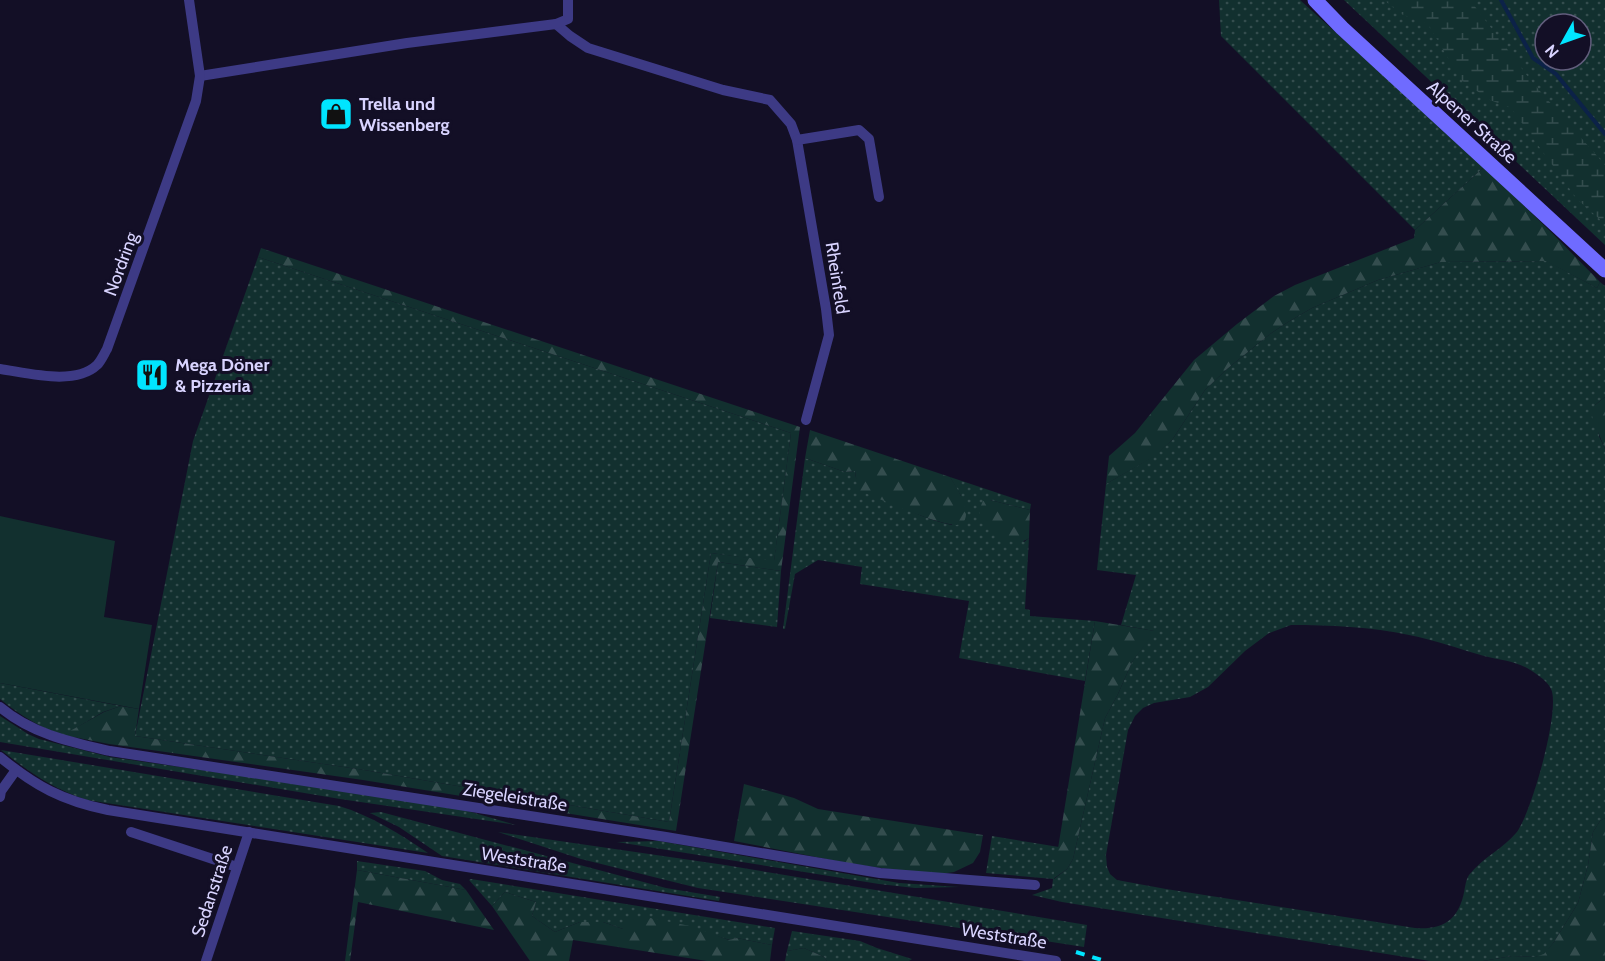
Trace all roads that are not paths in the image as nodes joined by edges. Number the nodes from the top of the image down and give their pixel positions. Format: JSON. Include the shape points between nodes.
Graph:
{"nodes":[{"id":1,"x":189,"y":0,"type":"edge"},
{"id":2,"x":568,"y":0,"type":"edge"},
{"id":3,"x":1315,"y":0,"type":"edge"},
{"id":4,"x":556,"y":24,"type":"junction"},
{"id":5,"x":200,"y":76,"type":"junction"},
{"id":6,"x":797,"y":140,"type":"junction"},
{"id":7,"x":879,"y":197,"type":"dead end"},
{"id":8,"x":1605,"y":270,"type":"edge"},
{"id":9,"x":0,"y":369,"type":"edge"},
{"id":10,"x":806,"y":420,"type":"dead end"},
{"id":11,"x":0,"y":707,"type":"edge"},
{"id":12,"x":0,"y":757,"type":"edge"},
{"id":13,"x":16,"y":770,"type":"junction"},
{"id":14,"x":0,"y":793,"type":"edge"},
{"id":15,"x":131,"y":832,"type":"dead end"},
{"id":16,"x":249,"y":832,"type":"junction"},
{"id":17,"x":237,"y":867,"type":"junction"},
{"id":18,"x":1035,"y":885,"type":"dead end"},
{"id":19,"x":206,"y":961,"type":"edge"},
{"id":20,"x":1056,"y":961,"type":"edge"}],
"edges":[{"from":1,"to":5,"type":"street","name":"Nordring"},
{"from":2,"to":4,"type":"street","via":[[568,19]]},
{"from":3,"to":8,"type":"street","name":"Alpener Straße"},
{"from":4,"to":5,"type":"street"},
{"from":4,"to":6,"type":"street","name":"Rheinfeld","via":[[588,48],[723,90],[770,100],[791,124]]},
{"from":5,"to":9,"type":"street","name":"Nordring","via":[[193,110],[111,338],[98,364],[86,373],[58,378]]},
{"from":6,"to":7,"type":"street","via":[[859,130],[868,139]]},
{"from":6,"to":10,"type":"street","name":"Rheinfeld","via":[[829,336]]},
{"from":11,"to":18,"type":"street","name":"Ziegeleistraße","via":[[49,735],[110,751],[880,873]]},
{"from":12,"to":13,"type":"street","name":"Weststraße"},
{"from":13,"to":14,"type":"street"},
{"from":13,"to":16,"type":"street","name":"Weststraße","via":[[53,793],[89,806]]},
{"from":15,"to":17,"type":"street"},
{"from":16,"to":17,"type":"street","name":"Sedanstraße"},
{"from":16,"to":20,"type":"street","name":"Weststraße"},
{"from":17,"to":19,"type":"street","name":"Sedanstraße"}]}
